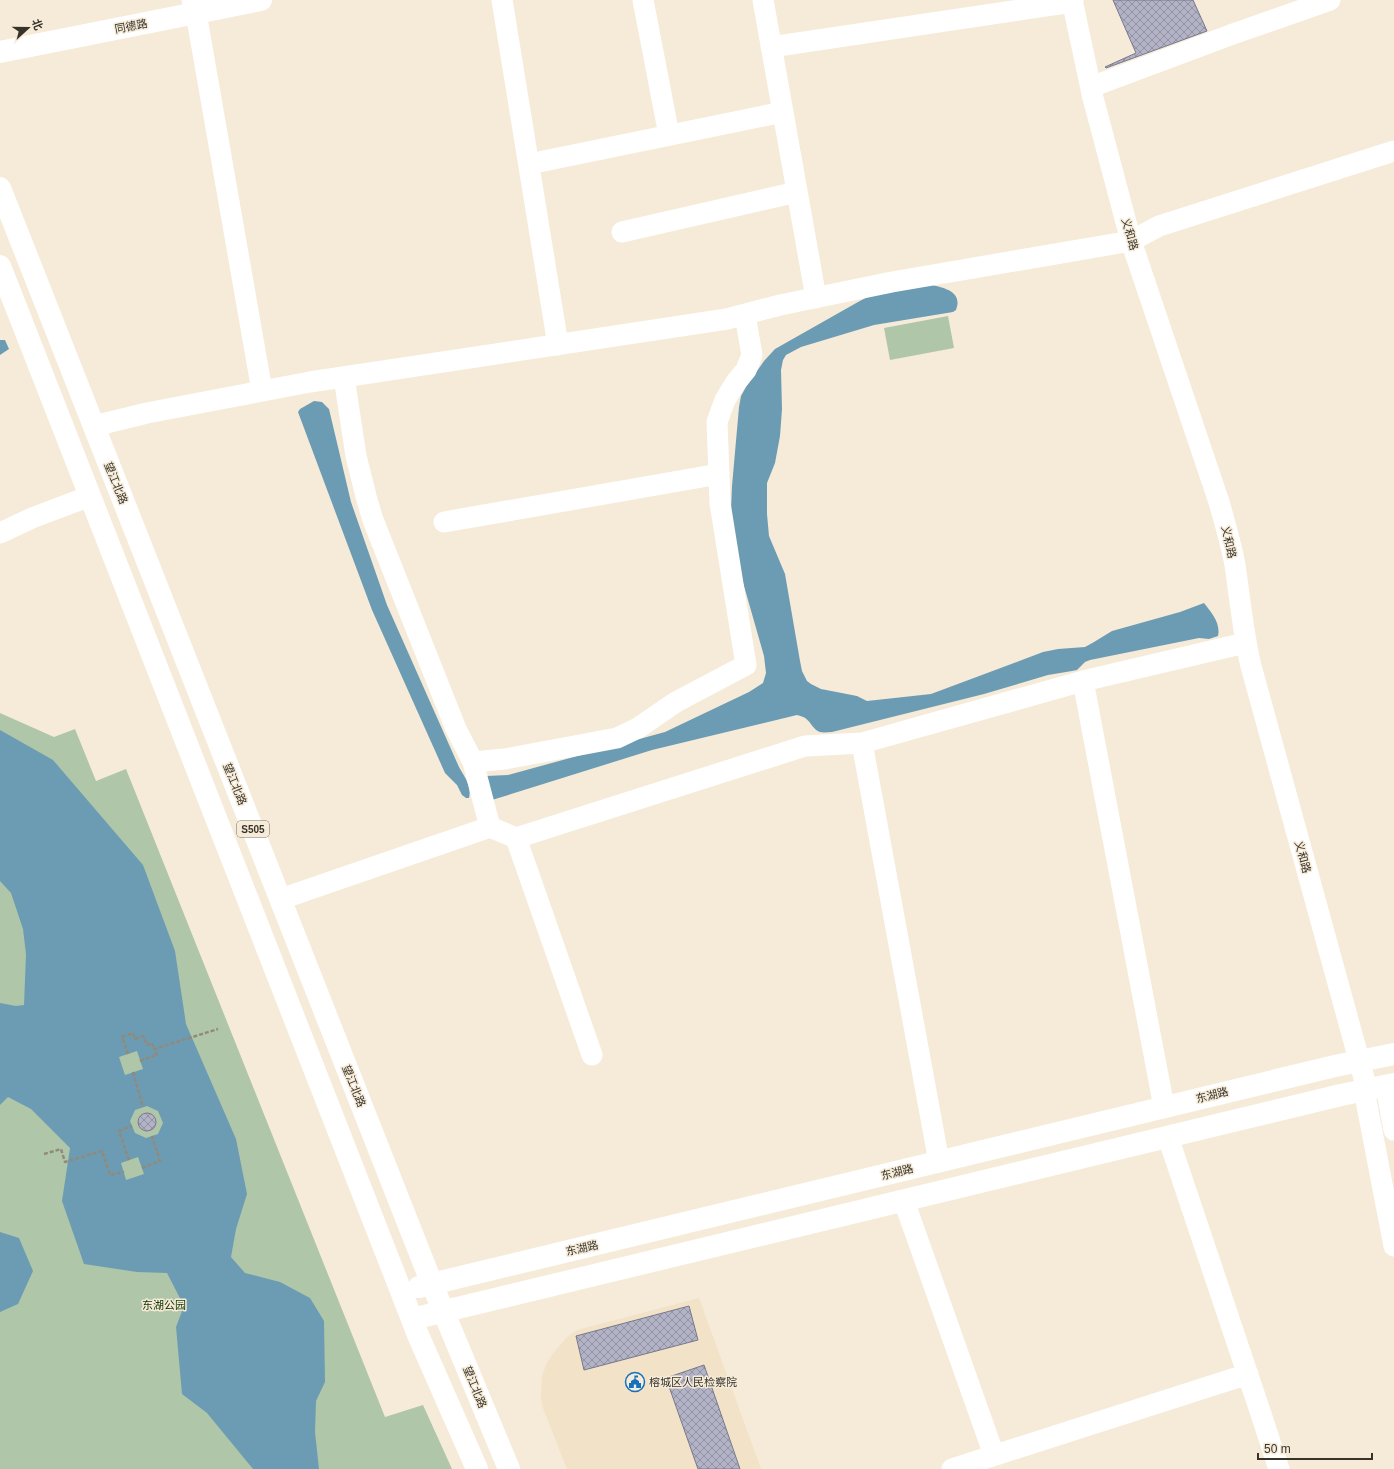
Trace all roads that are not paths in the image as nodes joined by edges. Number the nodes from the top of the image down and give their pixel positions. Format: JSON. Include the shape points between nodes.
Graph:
{"nodes":[{"id":1,"x":261,"y":0,"type":"edge"},
{"id":2,"x":502,"y":0,"type":"edge"},
{"id":3,"x":643,"y":0,"type":"edge"},
{"id":4,"x":763,"y":0,"type":"edge"},
{"id":5,"x":1330,"y":0,"type":"edge"},
{"id":6,"x":1072,"y":1,"type":"edge"},
{"id":7,"x":191,"y":4,"type":"edge"},
{"id":8,"x":0,"y":37,"type":"edge"},
{"id":9,"x":771,"y":47,"type":"junction"},
{"id":10,"x":0,"y":52,"type":"edge"},
{"id":11,"x":1091,"y":87,"type":"junction"},
{"id":12,"x":783,"y":112,"type":"junction"},
{"id":13,"x":669,"y":135,"type":"junction"},
{"id":14,"x":1394,"y":151,"type":"edge"},
{"id":15,"x":529,"y":164,"type":"junction"},
{"id":16,"x":0,"y":188,"type":"edge"},
{"id":17,"x":797,"y":192,"type":"junction"},
{"id":18,"x":622,"y":232,"type":"dead end"},
{"id":19,"x":1131,"y":241,"type":"junction"},
{"id":20,"x":0,"y":266,"type":"edge"},
{"id":21,"x":816,"y":298,"type":"junction"},
{"id":22,"x":745,"y":315,"type":"junction"},
{"id":23,"x":558,"y":345,"type":"junction"},
{"id":24,"x":344,"y":377,"type":"junction"},
{"id":25,"x":262,"y":391,"type":"junction"},
{"id":26,"x":94,"y":426,"type":"junction"},
{"id":27,"x":719,"y":474,"type":"junction"},
{"id":28,"x":90,"y":496,"type":"junction"},
{"id":29,"x":444,"y":522,"type":"dead end"},
{"id":30,"x":0,"y":533,"type":"edge"},
{"id":31,"x":1246,"y":643,"type":"junction"},
{"id":32,"x":1083,"y":681,"type":"junction"},
{"id":33,"x":862,"y":743,"type":"junction"},
{"id":34,"x":473,"y":762,"type":"junction"},
{"id":35,"x":490,"y":827,"type":"junction"},
{"id":36,"x":516,"y":838,"type":"junction"},
{"id":37,"x":281,"y":899,"type":"junction"},
{"id":38,"x":1394,"y":1054,"type":"edge"},
{"id":39,"x":592,"y":1056,"type":"dead end"},
{"id":40,"x":1359,"y":1061,"type":"junction"},
{"id":41,"x":1378,"y":1087,"type":"edge"},
{"id":42,"x":1164,"y":1107,"type":"junction"},
{"id":43,"x":1394,"y":1130,"type":"edge"},
{"id":44,"x":1168,"y":1137,"type":"junction"},
{"id":45,"x":940,"y":1162,"type":"junction"},
{"id":46,"x":904,"y":1201,"type":"junction"},
{"id":47,"x":1394,"y":1246,"type":"edge"},
{"id":48,"x":432,"y":1284,"type":"junction"},
{"id":49,"x":401,"y":1291,"type":"junction"},
{"id":50,"x":444,"y":1312,"type":"junction"},
{"id":51,"x":412,"y":1319,"type":"junction"},
{"id":52,"x":1248,"y":1374,"type":"junction"},
{"id":53,"x":994,"y":1455,"type":"junction"},
{"id":54,"x":477,"y":1469,"type":"edge"},
{"id":55,"x":509,"y":1469,"type":"edge"},
{"id":56,"x":952,"y":1469,"type":"edge"},
{"id":57,"x":1279,"y":1469,"type":"edge"}],
"edges":[{"from":1,"to":7,"type":"main road","name":"同德路"},
{"from":2,"to":15,"type":"street"},
{"from":3,"to":13,"type":"street"},
{"from":4,"to":9,"type":"street"},
{"from":5,"to":11,"type":"street"},
{"from":6,"to":9,"type":"street"},
{"from":6,"to":11,"type":"street","name":"义和路"},
{"from":7,"to":8,"type":"main road","name":"同德路"},
{"from":7,"to":10,"type":"main road","name":"同德路"},
{"from":7,"to":25,"type":"street"},
{"from":9,"to":12,"type":"street"},
{"from":11,"to":19,"type":"street","name":"义和路"},
{"from":12,"to":13,"type":"street"},
{"from":12,"to":17,"type":"street"},
{"from":13,"to":15,"type":"street"},
{"from":14,"to":19,"type":"street","via":[[1159,226]]},
{"from":15,"to":23,"type":"street"},
{"from":16,"to":26,"type":"main road","name":"望江北路","number":"S505"},
{"from":17,"to":18,"type":"street"},
{"from":17,"to":21,"type":"street"},
{"from":19,"to":21,"type":"street","via":[[892,282]]},
{"from":19,"to":31,"type":"street","name":"义和路","via":[[1228,532]]},
{"from":20,"to":28,"type":"main road","number":"S505"},
{"from":21,"to":22,"type":"street"},
{"from":22,"to":23,"type":"street"},
{"from":22,"to":27,"type":"street","via":[[752,356],[746,370],[730,390],[717,422]]},
{"from":23,"to":24,"type":"street"},
{"from":24,"to":25,"type":"street"},
{"from":24,"to":34,"type":"street","via":[[356,456],[373,520],[456,730]]},
{"from":25,"to":26,"type":"street"},
{"from":26,"to":37,"type":"main road","name":"望江北路","number":"S505"},
{"from":27,"to":29,"type":"street"},
{"from":27,"to":34,"type":"street","via":[[720,503],[746,665],[681,699],[638,728],[617,738],[505,759]]},
{"from":28,"to":30,"type":"street"},
{"from":28,"to":49,"type":"main road","number":"S505"},
{"from":31,"to":32,"type":"street"},
{"from":31,"to":40,"type":"street","name":"义和路"},
{"from":32,"to":33,"type":"street"},
{"from":32,"to":42,"type":"street"},
{"from":33,"to":36,"type":"street","via":[[805,746]]},
{"from":33,"to":45,"type":"street"},
{"from":34,"to":35,"type":"street"},
{"from":35,"to":36,"type":"street"},
{"from":35,"to":37,"type":"street"},
{"from":36,"to":39,"type":"street"},
{"from":37,"to":48,"type":"main road","name":"望江北路","number":"S505"},
{"from":38,"to":40,"type":"main road","name":"东湖路"},
{"from":40,"to":41,"type":"street","name":"义和路"},
{"from":40,"to":42,"type":"main road","name":"东湖路"},
{"from":41,"to":43,"type":"street"},
{"from":41,"to":44,"type":"main road"},
{"from":41,"to":47,"type":"street"},
{"from":42,"to":45,"type":"main road","name":"东湖路"},
{"from":44,"to":46,"type":"main road"},
{"from":44,"to":52,"type":"street"},
{"from":45,"to":48,"type":"main road","name":"东湖路"},
{"from":46,"to":50,"type":"main road"},
{"from":46,"to":53,"type":"street"},
{"from":48,"to":49,"type":"main road","name":"东湖路"},
{"from":48,"to":50,"type":"main road","name":"望江北路","number":"S505"},
{"from":49,"to":51,"type":"main road","number":"S505"},
{"from":50,"to":51,"type":"main road"},
{"from":50,"to":55,"type":"main road","name":"望江北路","number":"S505"},
{"from":51,"to":54,"type":"main road","number":"S505"},
{"from":52,"to":53,"type":"street"},
{"from":52,"to":57,"type":"street"},
{"from":53,"to":56,"type":"street"}]}
